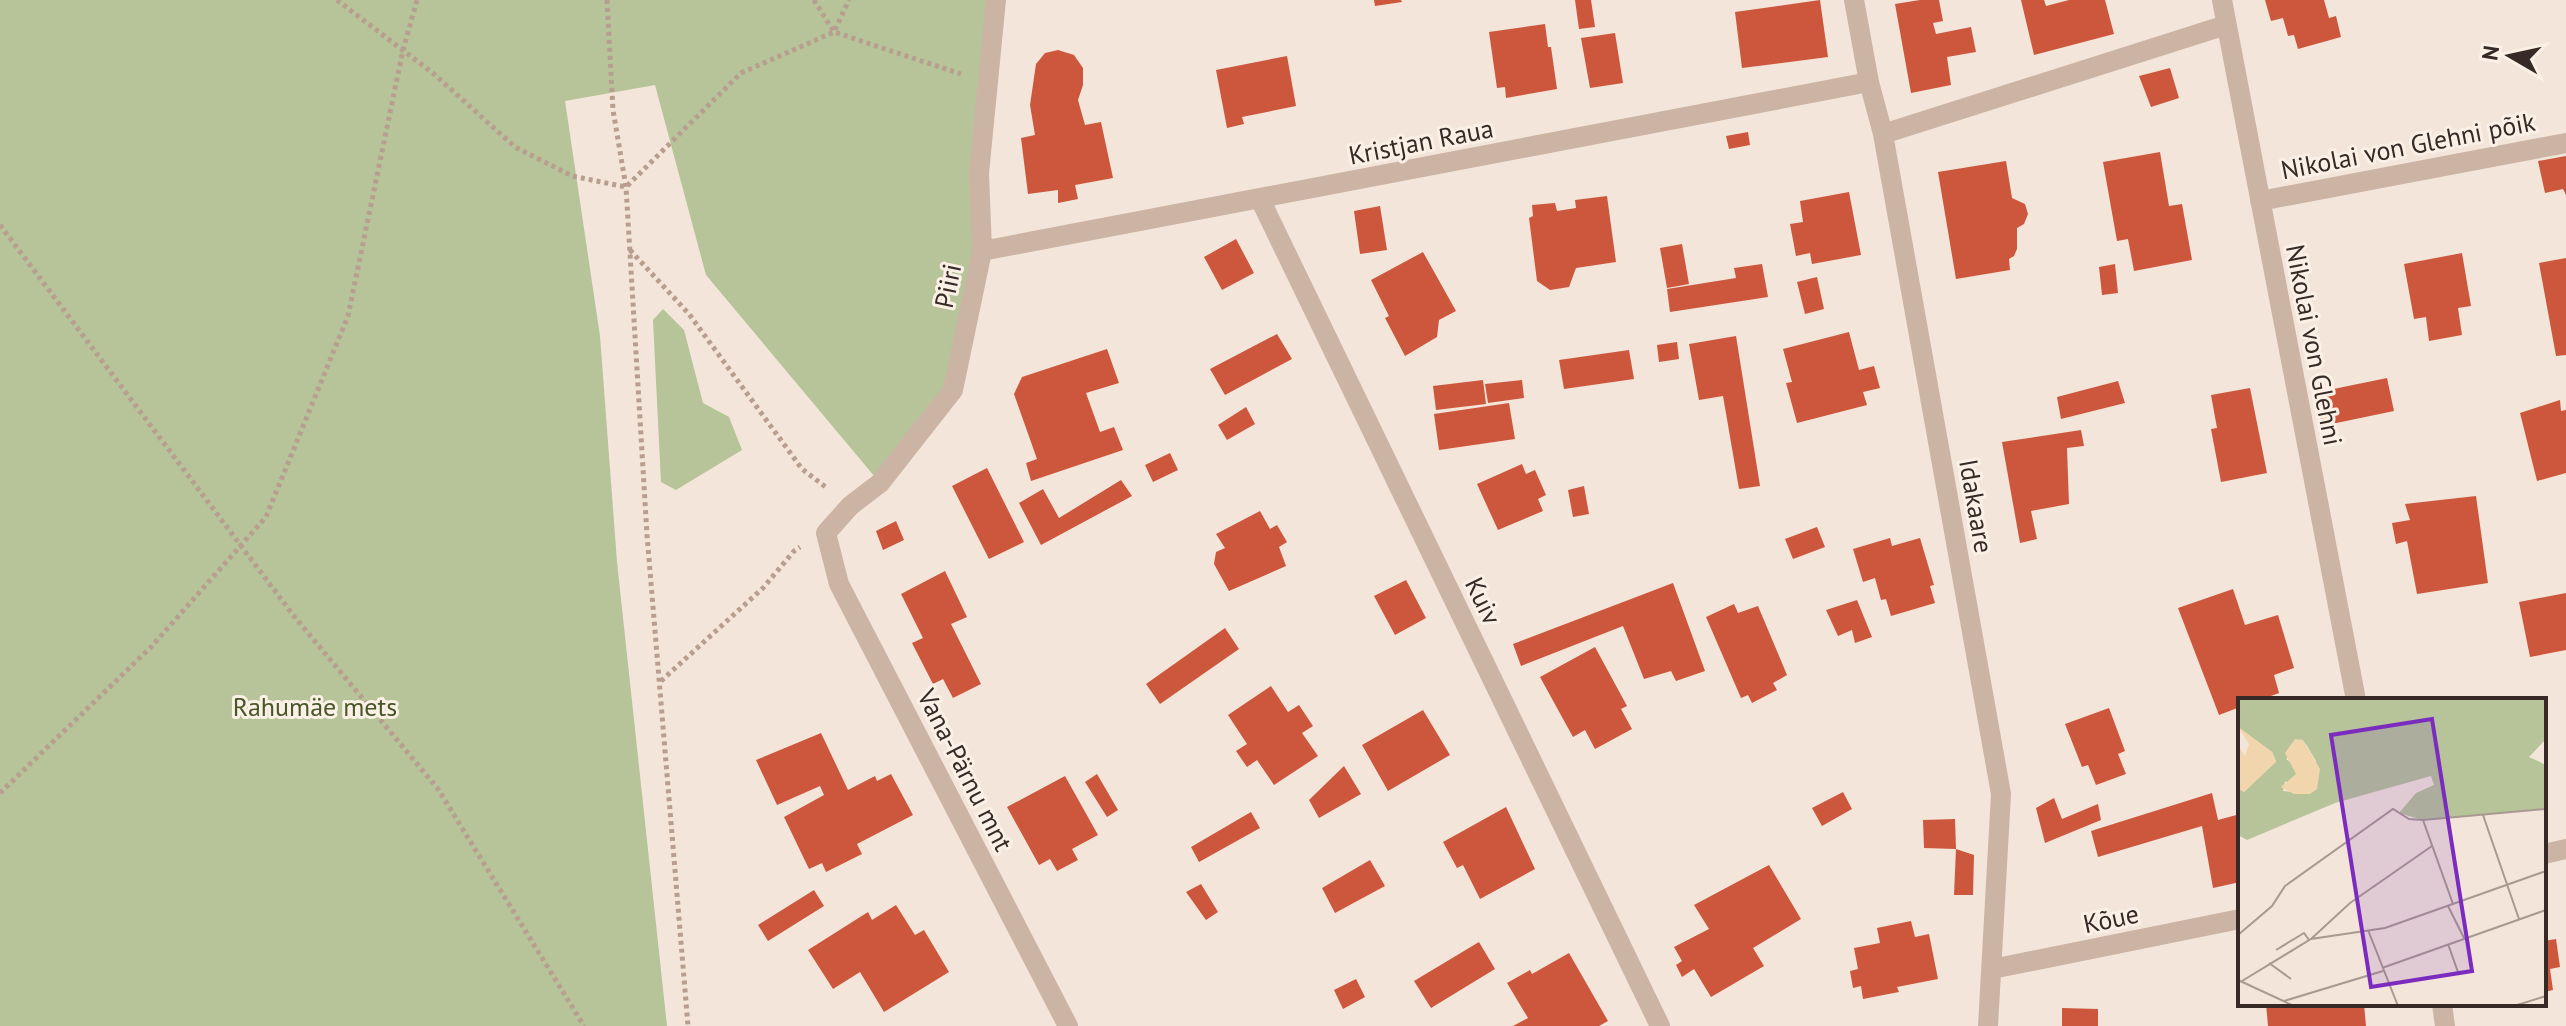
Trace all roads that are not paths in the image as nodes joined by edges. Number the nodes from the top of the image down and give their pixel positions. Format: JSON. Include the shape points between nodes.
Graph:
{"nodes":[{"id":1,"x":996,"y":0,"type":"edge"},
{"id":2,"x":1854,"y":0,"type":"edge"},
{"id":3,"x":2222,"y":0,"type":"edge"},
{"id":4,"x":2226,"y":25,"type":"junction"},
{"id":5,"x":1869,"y":82,"type":"junction"},
{"id":6,"x":1883,"y":134,"type":"junction"},
{"id":7,"x":2566,"y":143,"type":"edge"},
{"id":8,"x":1260,"y":199,"type":"junction"},
{"id":9,"x":2260,"y":201,"type":"junction"},
{"id":10,"x":982,"y":251,"type":"junction"},
{"id":11,"x":826,"y":533,"type":"joint"},
{"id":12,"x":2356,"y":698,"type":"edge"},
{"id":13,"x":2566,"y":849,"type":"edge"},
{"id":14,"x":2546,"y":854,"type":"edge"},
{"id":15,"x":2238,"y":919,"type":"edge"},
{"id":16,"x":1992,"y":969,"type":"junction"},
{"id":17,"x":2442,"y":1006,"type":"edge"},
{"id":18,"x":1068,"y":1026,"type":"edge"},
{"id":19,"x":1660,"y":1026,"type":"edge"},
{"id":20,"x":1988,"y":1026,"type":"edge"},
{"id":21,"x":2445,"y":1026,"type":"edge"}],
"edges":[{"from":1,"to":10,"type":"street","name":"Piiri","via":[[979,173]]},
{"from":2,"to":5,"type":"street","name":"Idakaare"},
{"from":3,"to":4,"type":"street","name":"Nikolai von Glehni"},
{"from":4,"to":6,"type":"street"},
{"from":4,"to":9,"type":"street","name":"Nikolai von Glehni"},
{"from":5,"to":6,"type":"street","name":"Idakaare"},
{"from":5,"to":8,"type":"street","name":"Kristjan Raua"},
{"from":6,"to":16,"type":"street","name":"Idakaare","via":[[2001,794]]},
{"from":7,"to":9,"type":"street","name":"Nikolai von Glehni põik"},
{"from":8,"to":10,"type":"street","name":"Kristjan Raua"},
{"from":8,"to":19,"type":"street","name":"Kuiv"},
{"from":9,"to":12,"type":"street","name":"Nikolai von Glehni"},
{"from":10,"to":11,"type":"street","name":"Piiri","via":[[953,390],[880,483]]},
{"from":11,"to":18,"type":"street","name":"Vana-Pärnu mnt","via":[[839,584]]},
{"from":13,"to":14,"type":"street"},
{"from":15,"to":16,"type":"street","name":"Kõue"},
{"from":16,"to":20,"type":"street","name":"Idakaare"},
{"from":17,"to":21,"type":"street"}]}
